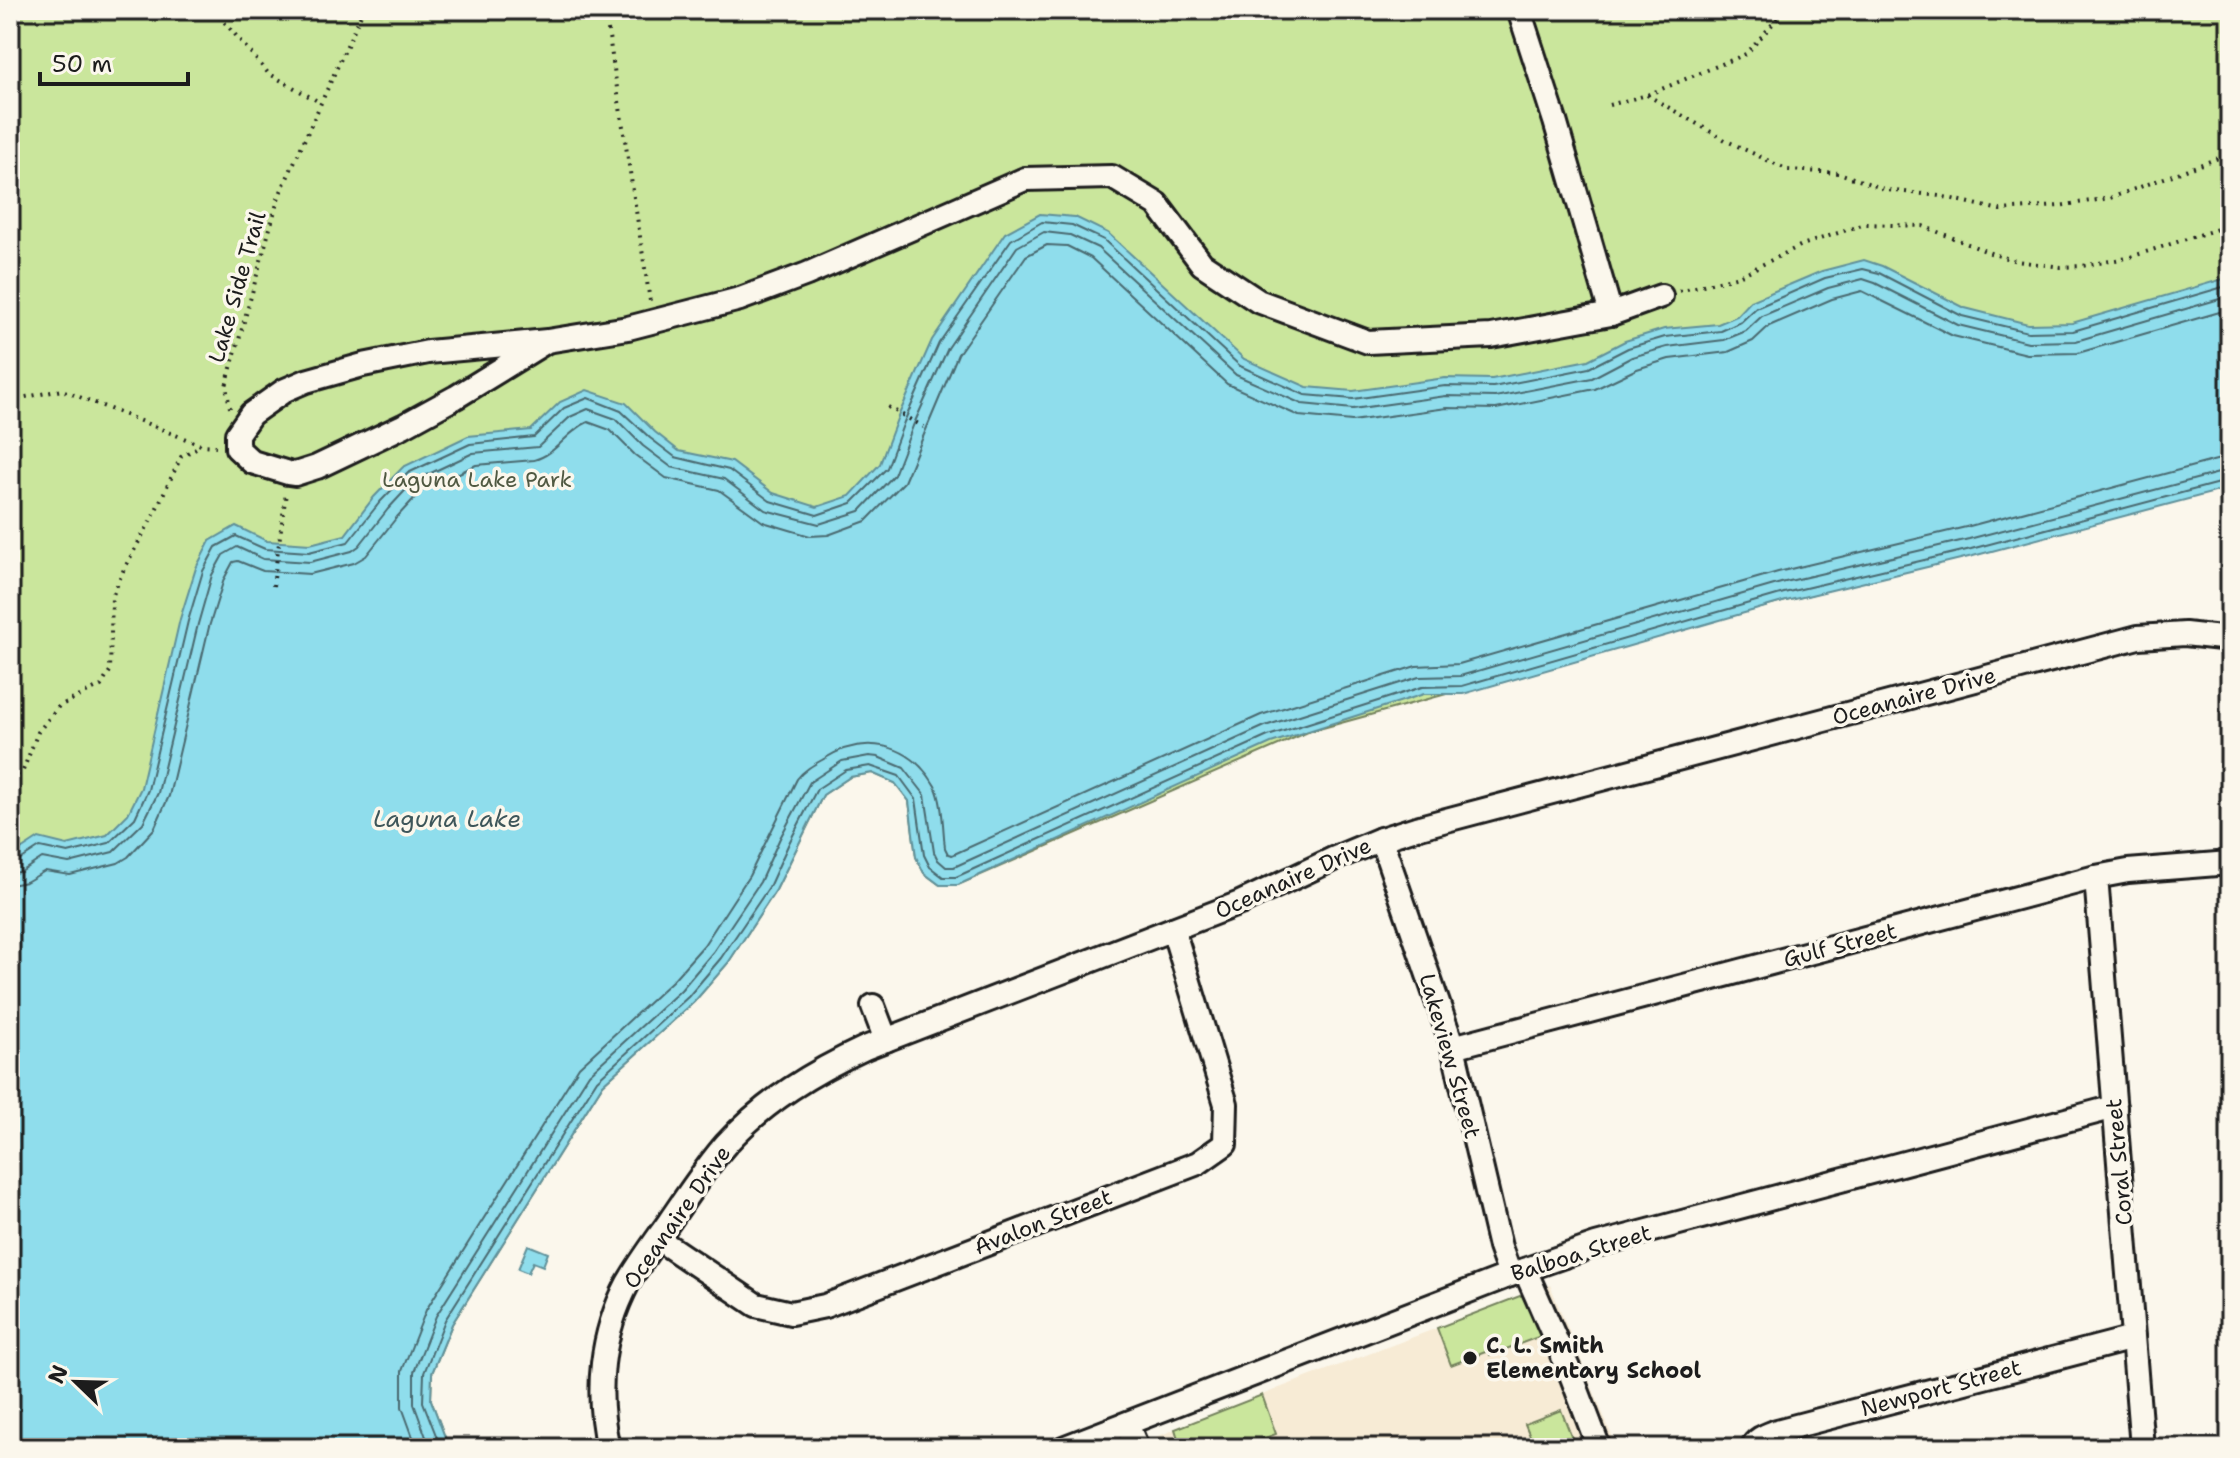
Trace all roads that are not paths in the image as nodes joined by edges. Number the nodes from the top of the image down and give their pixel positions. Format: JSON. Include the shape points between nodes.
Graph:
{"nodes":[{"id":1,"x":1519,"y":10,"type":"edge"},
{"id":2,"x":1661,"y":296,"type":"road end"},
{"id":3,"x":1611,"y":314,"type":"junction"},
{"id":4,"x":547,"y":341,"type":"junction"},
{"id":5,"x":2230,"y":639,"type":"edge"},
{"id":6,"x":1381,"y":839,"type":"junction"},
{"id":7,"x":2230,"y":863,"type":"edge"},
{"id":8,"x":2096,"y":877,"type":"junction"},
{"id":9,"x":1173,"y":929,"type":"junction"},
{"id":10,"x":873,"y":1006,"type":"dead end"},
{"id":11,"x":886,"y":1040,"type":"junction"},
{"id":12,"x":1453,"y":1047,"type":"junction"},
{"id":13,"x":2115,"y":1107,"type":"junction"},
{"id":14,"x":658,"y":1239,"type":"junction"},
{"id":15,"x":1517,"y":1272,"type":"junction"},
{"id":16,"x":2133,"y":1338,"type":"junction"},
{"id":17,"x":1127,"y":1424,"type":"junction"},
{"id":18,"x":1753,"y":1446,"type":"edge"},
{"id":19,"x":608,"y":1448,"type":"edge"},
{"id":20,"x":1063,"y":1448,"type":"edge"},
{"id":21,"x":1137,"y":1448,"type":"edge"},
{"id":22,"x":1599,"y":1448,"type":"edge"},
{"id":23,"x":2142,"y":1448,"type":"edge"}],
"edges":[{"from":1,"to":3,"type":"street"},
{"from":2,"to":3,"type":"street"},
{"from":3,"to":4,"type":"street","via":[[1491,336],[1368,342],[1258,301],[1202,264],[1157,204],[1112,177],[1025,179],[740,299],[653,323]]},
{"from":4,"to":4,"type":"street","via":[[456,397],[317,467],[288,473],[252,462],[237,448],[237,434],[251,414],[306,381],[428,352]]},
{"from":5,"to":6,"type":"street","name":"Oceanaire Drive","via":[[2185,634],[2138,637]]},
{"from":6,"to":9,"type":"street","name":"Oceanaire Drive"},
{"from":6,"to":12,"type":"street","name":"Lakeview Street"},
{"from":7,"to":8,"type":"street","name":"Gulf Street"},
{"from":8,"to":12,"type":"street","name":"Gulf Street"},
{"from":8,"to":13,"type":"street","name":"Coral Street"},
{"from":9,"to":11,"type":"street","name":"Oceanaire Drive"},
{"from":9,"to":14,"type":"street","name":"Avalon Street","via":[[1226,1104],[1225,1144],[1198,1163],[825,1306],[791,1313],[756,1305]]},
{"from":10,"to":11,"type":"street"},
{"from":11,"to":14,"type":"street","name":"Oceanaire Drive","via":[[826,1066],[756,1114],[699,1178]]},
{"from":12,"to":15,"type":"street","name":"Lakeview Street","via":[[1500,1247]]},
{"from":13,"to":15,"type":"street","name":"Balboa Street","via":[[1596,1245]]},
{"from":13,"to":16,"type":"street","name":"Coral Street"},
{"from":14,"to":19,"type":"street","name":"Oceanaire Drive","via":[[628,1283],[611,1323],[601,1398]]},
{"from":15,"to":17,"type":"street","name":"Balboa Street"},
{"from":15,"to":22,"type":"street","name":"Lakeview Street","via":[[1572,1377]]},
{"from":16,"to":18,"type":"street","name":"Newport Street","via":[[1777,1431]]},
{"from":16,"to":23,"type":"street","name":"Coral Street"},
{"from":17,"to":20,"type":"street","name":"Balboa Street"},
{"from":17,"to":21,"type":"street"}]}
